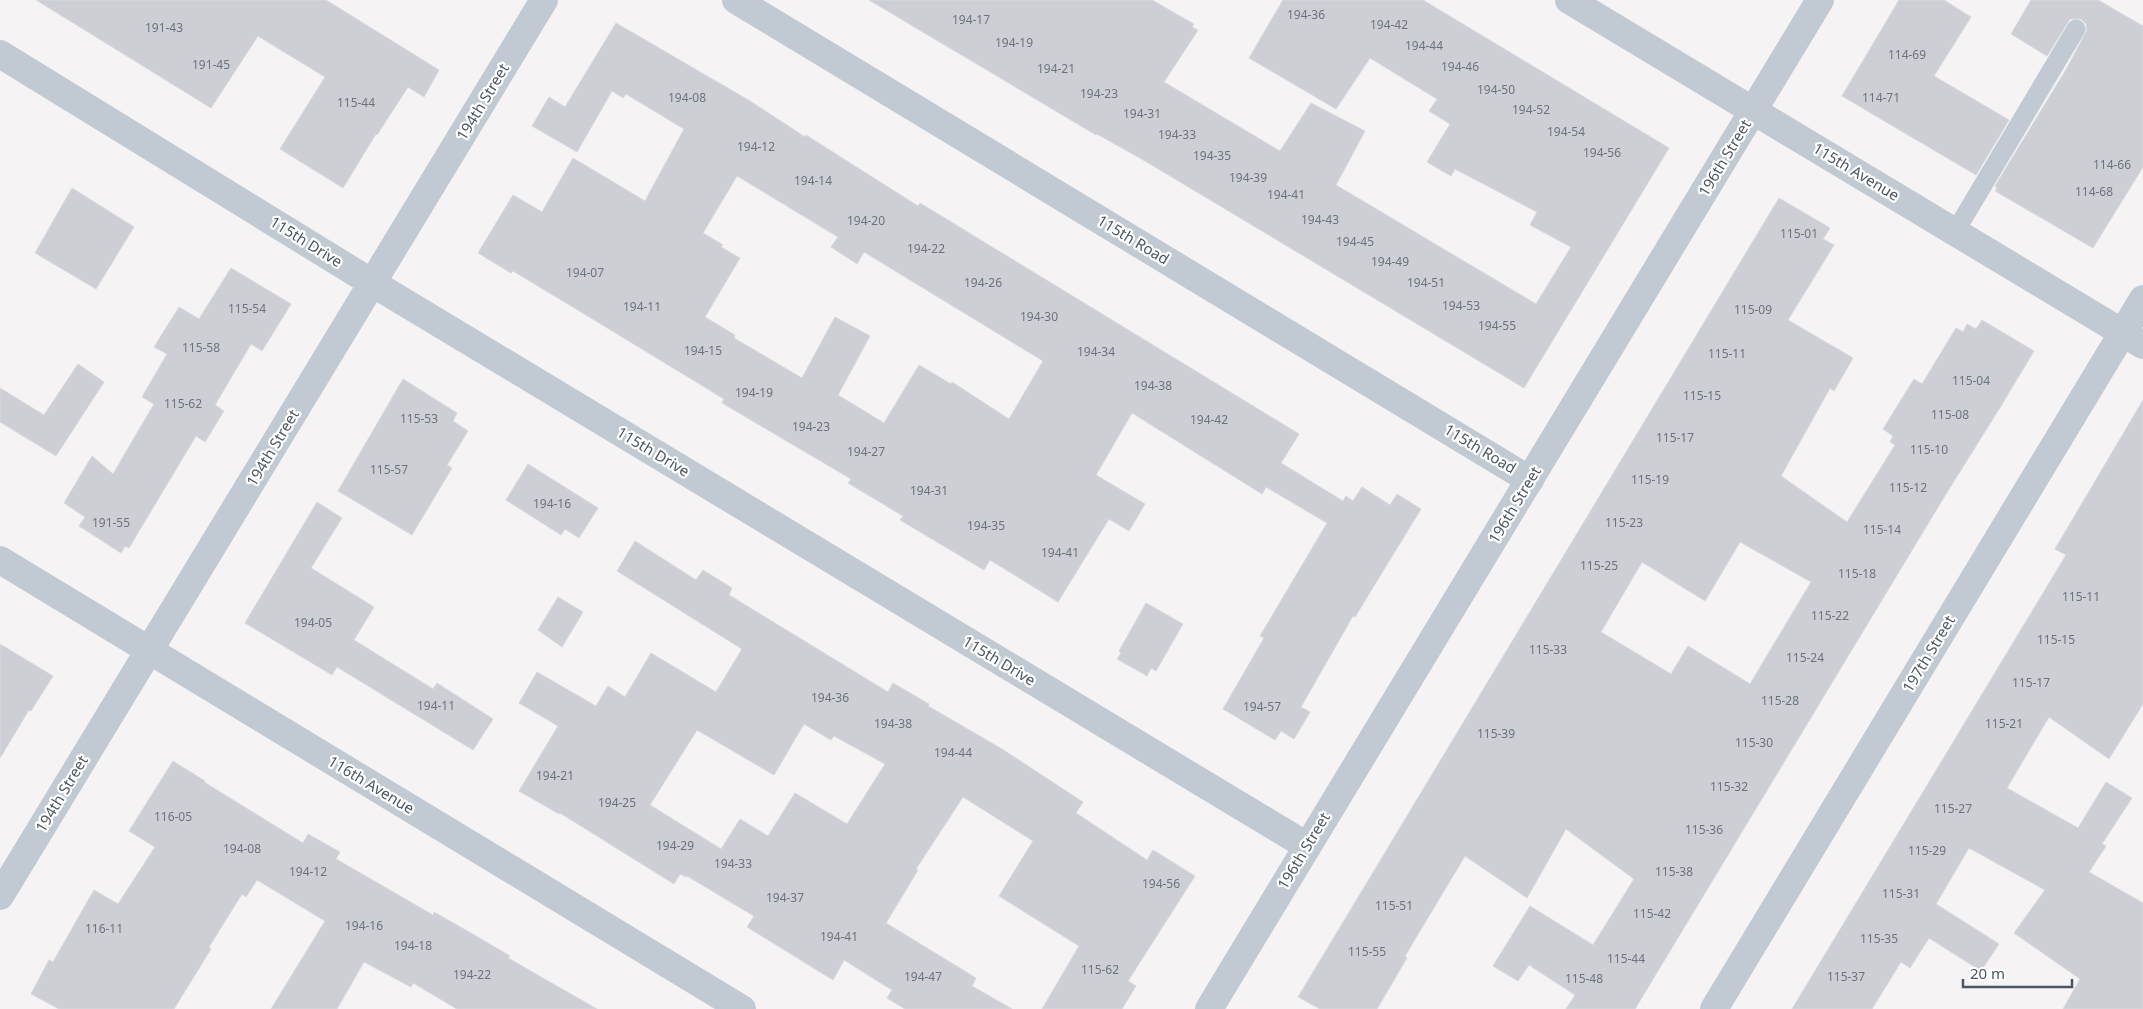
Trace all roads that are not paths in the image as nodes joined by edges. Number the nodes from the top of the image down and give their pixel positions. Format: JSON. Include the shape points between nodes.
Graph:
{"nodes":[{"id":1,"x":544,"y":0,"type":"edge"},
{"id":2,"x":736,"y":0,"type":"edge"},
{"id":3,"x":1569,"y":0,"type":"edge"},
{"id":4,"x":1820,"y":0,"type":"edge"},
{"id":5,"x":2076,"y":29,"type":"dead end"},
{"id":6,"x":0,"y":54,"type":"edge"},
{"id":7,"x":1753,"y":111,"type":"junction"},
{"id":8,"x":1955,"y":232,"type":"junction"},
{"id":9,"x":374,"y":284,"type":"junction"},
{"id":10,"x":2143,"y":299,"type":"edge"},
{"id":11,"x":2133,"y":339,"type":"edge"},
{"id":12,"x":1530,"y":480,"type":"junction"},
{"id":13,"x":0,"y":560,"type":"edge"},
{"id":14,"x":149,"y":651,"type":"junction"},
{"id":15,"x":1307,"y":846,"type":"junction"},
{"id":16,"x":0,"y":896,"type":"edge"},
{"id":17,"x":742,"y":1009,"type":"edge"},
{"id":18,"x":1209,"y":1009,"type":"edge"},
{"id":19,"x":1714,"y":1009,"type":"edge"}],
"edges":[{"from":1,"to":9,"type":"street","name":"194th Street"},
{"from":2,"to":12,"type":"street","name":"115th Road"},
{"from":3,"to":7,"type":"street","name":"115th Avenue"},
{"from":4,"to":7,"type":"street","name":"196th Street"},
{"from":5,"to":8,"type":"lane"},
{"from":6,"to":9,"type":"street","name":"115th Drive"},
{"from":7,"to":8,"type":"street","name":"115th Avenue"},
{"from":7,"to":12,"type":"street","name":"196th Street"},
{"from":8,"to":11,"type":"street","name":"115th Avenue"},
{"from":9,"to":14,"type":"street","name":"194th Street"},
{"from":9,"to":15,"type":"street","name":"115th Drive"},
{"from":10,"to":11,"type":"street","name":"197th Street"},
{"from":11,"to":19,"type":"street","name":"197th Street"},
{"from":12,"to":15,"type":"street","name":"196th Street"},
{"from":13,"to":14,"type":"street","name":"116th Avenue"},
{"from":14,"to":16,"type":"street","name":"194th Street"},
{"from":14,"to":17,"type":"street","name":"116th Avenue"},
{"from":15,"to":18,"type":"street","name":"196th Street"}]}
